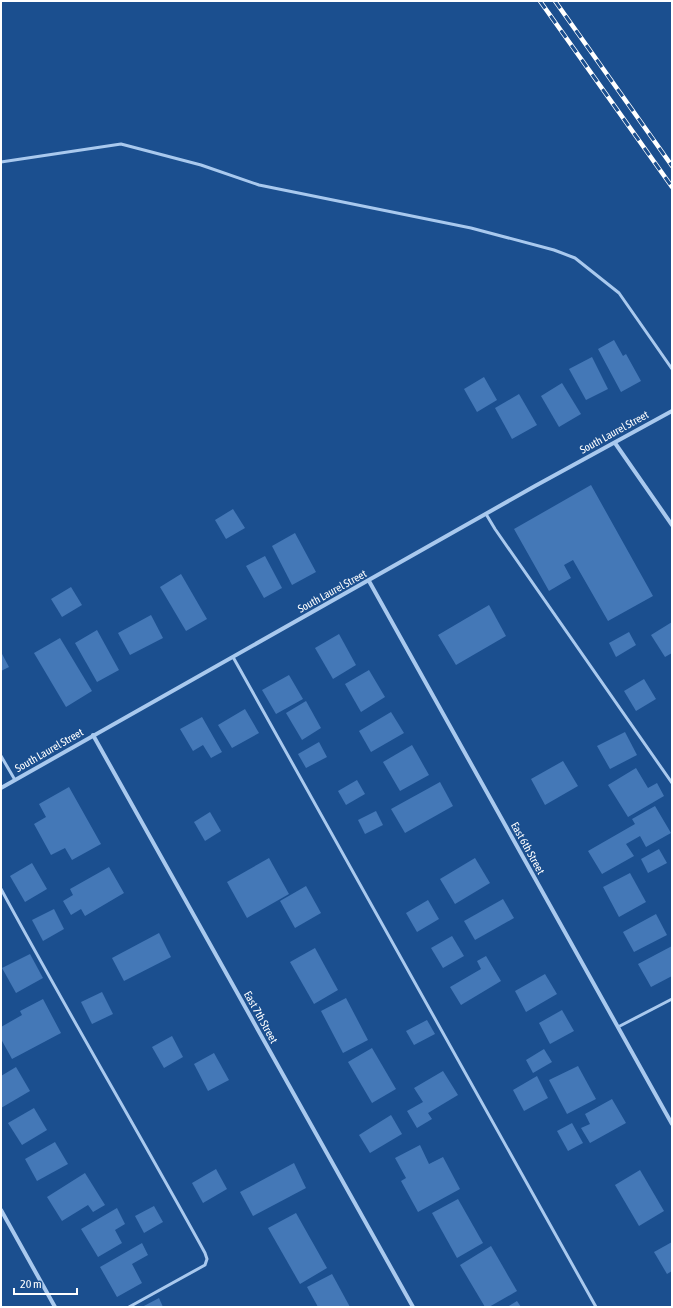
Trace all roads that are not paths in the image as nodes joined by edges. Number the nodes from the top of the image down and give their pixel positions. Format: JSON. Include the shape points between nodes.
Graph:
{"nodes":[{"id":1,"x":1,"y":162,"type":"edge"},
{"id":2,"x":672,"y":369,"type":"edge"},
{"id":3,"x":672,"y":411,"type":"edge"},
{"id":4,"x":615,"y":443,"type":"junction"},
{"id":5,"x":486,"y":514,"type":"junction"},
{"id":6,"x":672,"y":526,"type":"edge"},
{"id":7,"x":369,"y":581,"type":"junction"},
{"id":8,"x":233,"y":657,"type":"junction"},
{"id":9,"x":93,"y":735,"type":"junction"},
{"id":10,"x":1,"y":756,"type":"edge"},
{"id":11,"x":15,"y":780,"type":"junction"},
{"id":12,"x":672,"y":783,"type":"edge"},
{"id":13,"x":1,"y":788,"type":"edge"},
{"id":14,"x":1,"y":889,"type":"edge"},
{"id":15,"x":672,"y":999,"type":"edge"},
{"id":16,"x":618,"y":1028,"type":"junction"},
{"id":17,"x":672,"y":1124,"type":"edge"},
{"id":18,"x":1,"y":1210,"type":"edge"},
{"id":19,"x":56,"y":1307,"type":"edge"},
{"id":20,"x":129,"y":1307,"type":"edge"},
{"id":21,"x":413,"y":1307,"type":"edge"},
{"id":22,"x":596,"y":1307,"type":"edge"}],
"edges":[{"from":1,"to":2,"type":"lane","via":[[121,144],[201,165],[259,185],[471,228],[554,250],[575,258],[618,293]]},
{"from":3,"to":4,"type":"street","name":"South Laurel Street"},
{"from":4,"to":5,"type":"street","name":"South Laurel Street"},
{"from":4,"to":6,"type":"street"},
{"from":5,"to":7,"type":"street","name":"South Laurel Street"},
{"from":5,"to":12,"type":"lane"},
{"from":7,"to":8,"type":"street","name":"South Laurel Street"},
{"from":7,"to":16,"type":"street","name":"East 6th Street"},
{"from":8,"to":9,"type":"street","name":"South Laurel Street"},
{"from":8,"to":22,"type":"lane"},
{"from":9,"to":11,"type":"street","name":"South Laurel Street"},
{"from":9,"to":21,"type":"street","name":"East 7th Street"},
{"from":10,"to":11,"type":"lane"},
{"from":11,"to":13,"type":"street","name":"South Laurel Street"},
{"from":14,"to":20,"type":"lane","via":[[164,1177],[207,1259],[205,1265]]},
{"from":15,"to":16,"type":"lane"},
{"from":16,"to":17,"type":"street","name":"East 6th Street"},
{"from":18,"to":19,"type":"street"}]}
